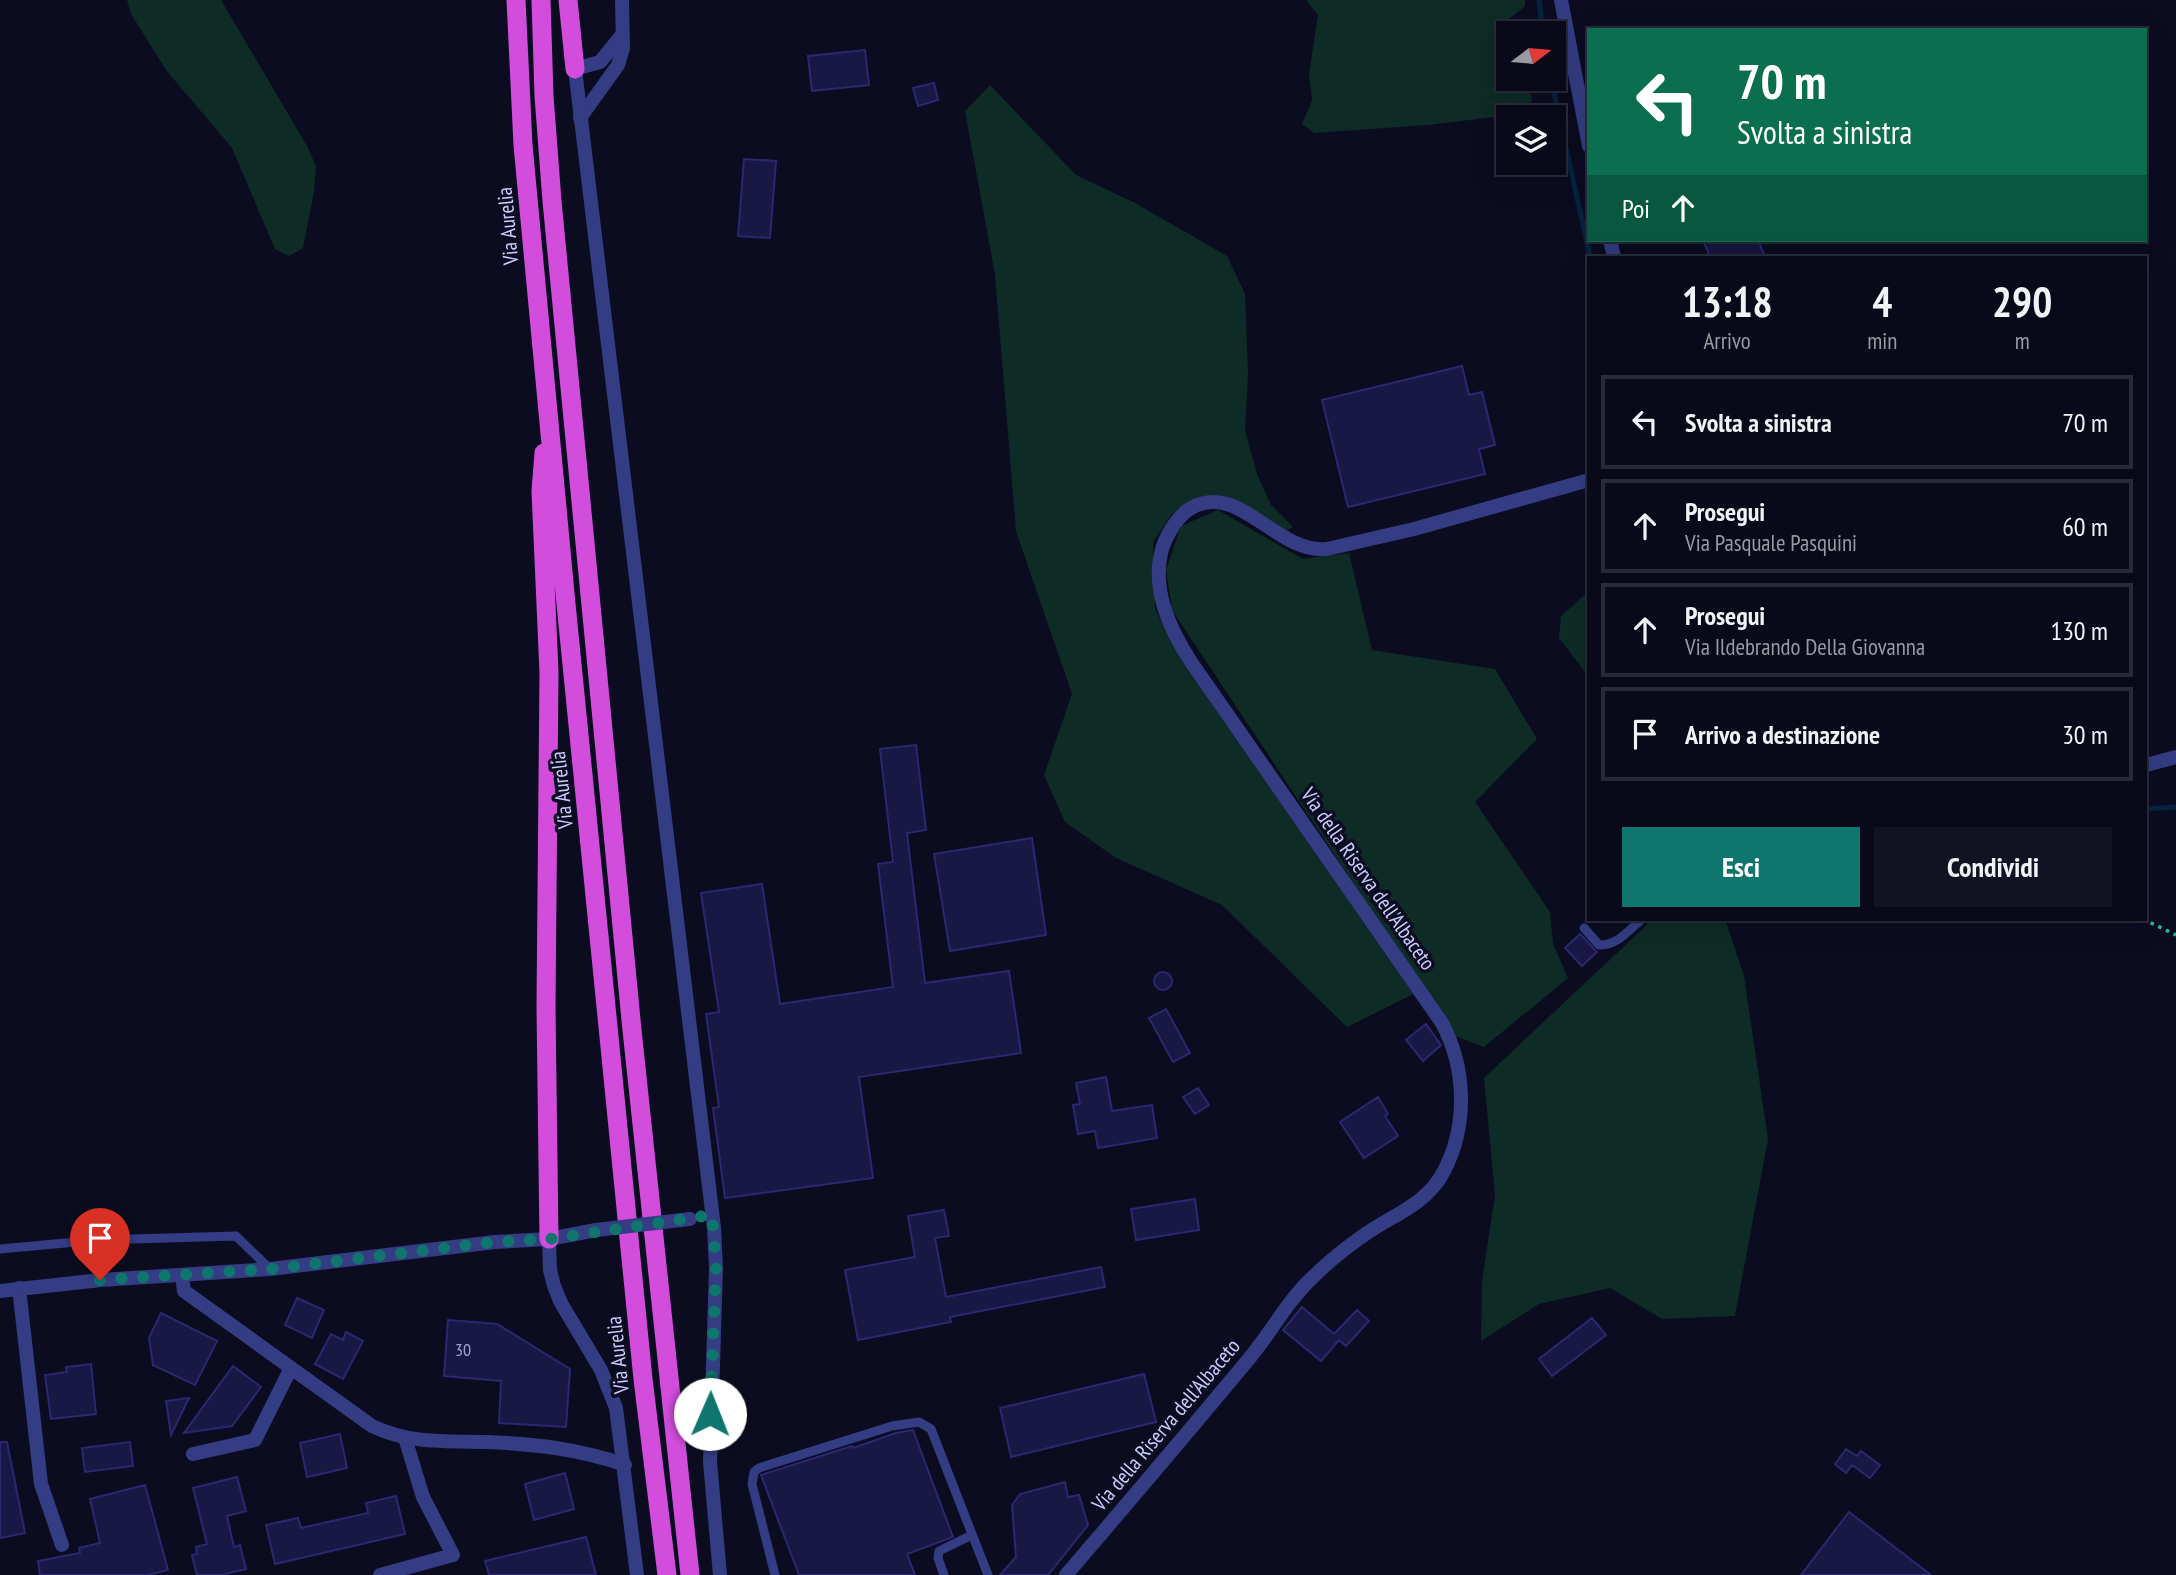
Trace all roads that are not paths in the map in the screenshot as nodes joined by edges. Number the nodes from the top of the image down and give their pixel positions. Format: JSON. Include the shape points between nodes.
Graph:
{"nodes":[{"id":1,"x":516,"y":0,"type":"edge"},
{"id":2,"x":541,"y":0,"type":"edge"},
{"id":3,"x":568,"y":0,"type":"edge"},
{"id":4,"x":622,"y":0,"type":"edge"},
{"id":5,"x":1561,"y":0,"type":"edge"},
{"id":6,"x":622,"y":34,"type":"junction"},
{"id":7,"x":575,"y":69,"type":"junction"},
{"id":8,"x":580,"y":118,"type":"junction"},
{"id":9,"x":1587,"y":136,"type":"edge"},
{"id":10,"x":549,"y":421,"type":"junction"},
{"id":11,"x":1587,"y":481,"type":"edge"},
{"id":12,"x":2176,"y":757,"type":"edge"},
{"id":13,"x":2147,"y":765,"type":"edge"},
{"id":14,"x":1640,"y":921,"type":"edge"},
{"id":15,"x":1584,"y":928,"type":"dead end"},
{"id":16,"x":712,"y":1215,"type":"junction"},
{"id":17,"x":549,"y":1239,"type":"junction"},
{"id":18,"x":0,"y":1250,"type":"edge"},
{"id":19,"x":270,"y":1269,"type":"junction"},
{"id":20,"x":181,"y":1276,"type":"junction"},
{"id":21,"x":19,"y":1288,"type":"junction"},
{"id":22,"x":0,"y":1291,"type":"edge"},
{"id":23,"x":291,"y":1368,"type":"junction"},
{"id":24,"x":405,"y":1438,"type":"junction"},
{"id":25,"x":193,"y":1454,"type":"dead end"},
{"id":26,"x":625,"y":1465,"type":"junction"},
{"id":27,"x":972,"y":1535,"type":"junction"},
{"id":28,"x":62,"y":1545,"type":"dead end"},
{"id":29,"x":380,"y":1575,"type":"edge"},
{"id":30,"x":637,"y":1575,"type":"edge"},
{"id":31,"x":667,"y":1575,"type":"edge"},
{"id":32,"x":690,"y":1575,"type":"edge"},
{"id":33,"x":720,"y":1575,"type":"edge"},
{"id":34,"x":775,"y":1575,"type":"edge"},
{"id":35,"x":944,"y":1575,"type":"edge"},
{"id":36,"x":988,"y":1575,"type":"edge"},
{"id":37,"x":1066,"y":1575,"type":"edge"}],
"edges":[{"from":1,"to":10,"type":"highway","name":"Via Aurelia","via":[[521,112]]},
{"from":2,"to":32,"type":"highway","via":[[552,201]]},
{"from":3,"to":7,"type":"highway"},
{"from":4,"to":6,"type":"street"},
{"from":5,"to":9,"type":"street"},
{"from":6,"to":7,"type":"street","via":[[600,62]]},
{"from":6,"to":8,"type":"street","via":[[616,69]]},
{"from":7,"to":8,"type":"street"},
{"from":8,"to":16,"type":"street"},
{"from":10,"to":17,"type":"highway","via":[[541,469],[549,672]]},
{"from":10,"to":31,"type":"highway","name":"Via Aurelia","via":[[641,1365]]},
{"from":11,"to":37,"type":"street","name":"Via della Riserva dell'Albaceto","via":[[1414,529],[1317,550],[1293,544],[1234,506],[1213,501],[1187,511],[1164,545],[1159,561],[1160,592],[1177,640],[1442,1023],[1458,1066],[1460,1119],[1451,1157],[1436,1185],[1307,1283],[1259,1348]]},
{"from":12,"to":13,"type":"street"},
{"from":14,"to":15,"type":"lane","via":[[1607,946],[1599,945]]},
{"from":16,"to":17,"type":"street","bridge":true},
{"from":16,"to":33,"type":"street","via":[[716,1268],[710,1462]]},
{"from":17,"to":19,"type":"street"},
{"from":17,"to":26,"type":"street","name":"Via Aurelia","via":[[554,1286],[601,1370],[616,1408]]},
{"from":18,"to":19,"type":"lane","via":[[98,1240],[236,1236]]},
{"from":19,"to":20,"type":"street"},
{"from":20,"to":21,"type":"street"},
{"from":20,"to":23,"type":"street","via":[[184,1291]]},
{"from":21,"to":22,"type":"street"},
{"from":21,"to":28,"type":"street","via":[[41,1484]]},
{"from":23,"to":24,"type":"street","via":[[372,1426]]},
{"from":23,"to":25,"type":"street","via":[[255,1440]]},
{"from":24,"to":26,"type":"street","via":[[567,1448]]},
{"from":24,"to":29,"type":"street","via":[[423,1497],[453,1555]]},
{"from":26,"to":30,"type":"street","name":"Via Aurelia"},
{"from":27,"to":34,"type":"lane","via":[[931,1429],[919,1422],[892,1426],[754,1472],[752,1484]]},
{"from":27,"to":35,"type":"lane","via":[[939,1551]]},
{"from":27,"to":36,"type":"lane"}]}
